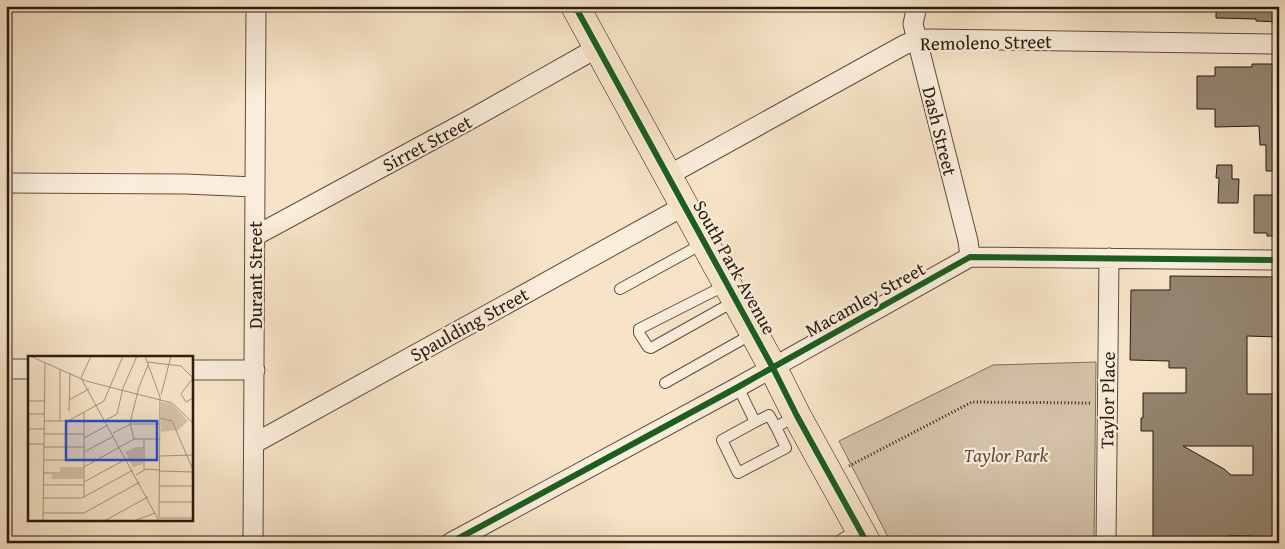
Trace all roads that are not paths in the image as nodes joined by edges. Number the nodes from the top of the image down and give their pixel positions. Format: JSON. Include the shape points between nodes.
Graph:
{"nodes":[{"id":1,"x":256,"y":6,"type":"edge"},
{"id":2,"x":574,"y":6,"type":"edge"},
{"id":3,"x":916,"y":6,"type":"edge"},
{"id":4,"x":916,"y":40,"type":"junction"},
{"id":5,"x":1279,"y":44,"type":"edge"},
{"id":6,"x":597,"y":48,"type":"junction"},
{"id":7,"x":667,"y":176,"type":"junction"},
{"id":8,"x":6,"y":184,"type":"edge"},
{"id":9,"x":255,"y":186,"type":"junction"},
{"id":10,"x":684,"y":206,"type":"junction"},
{"id":11,"x":255,"y":236,"type":"junction"},
{"id":12,"x":704,"y":243,"type":"junction"},
{"id":13,"x":970,"y":257,"type":"junction"},
{"id":14,"x":1109,"y":258,"type":"junction"},
{"id":15,"x":1279,"y":260,"type":"edge"},
{"id":16,"x":620,"y":289,"type":"dead end"},
{"id":17,"x":732,"y":292,"type":"junction"},
{"id":18,"x":754,"y":333,"type":"junction"},
{"id":19,"x":773,"y":368,"type":"junction"},
{"id":20,"x":6,"y":369,"type":"edge"},
{"id":21,"x":28,"y":369,"type":"edge"},
{"id":22,"x":192,"y":370,"type":"edge"},
{"id":23,"x":254,"y":370,"type":"junction"},
{"id":24,"x":665,"y":383,"type":"dead end"},
{"id":25,"x":738,"y":388,"type":"junction"},
{"id":26,"x":755,"y":422,"type":"junction"},
{"id":27,"x":794,"y":435,"type":"junction"},
{"id":28,"x":254,"y":443,"type":"junction"},
{"id":29,"x":857,"y":540,"type":"edge"},
{"id":30,"x":253,"y":543,"type":"edge"},
{"id":31,"x":450,"y":543,"type":"edge"},
{"id":32,"x":1106,"y":543,"type":"edge"}],
"edges":[{"from":1,"to":9,"type":"street","name":"Durant Street"},
{"from":2,"to":6,"type":"main road","name":"South Park Avenue"},
{"from":3,"to":4,"type":"street","name":"Dash Street","via":[[913,24]]},
{"from":4,"to":5,"type":"street","name":"Remoleno Street"},
{"from":4,"to":7,"type":"street","name":"Remoleno Street"},
{"from":4,"to":13,"type":"street","name":"Dash Street"},
{"from":6,"to":7,"type":"main road","name":"South Park Avenue"},
{"from":6,"to":11,"type":"street","name":"Sirret Street"},
{"from":7,"to":10,"type":"main road","name":"South Park Avenue"},
{"from":8,"to":9,"type":"street"},
{"from":9,"to":11,"type":"street","name":"Durant Street"},
{"from":10,"to":12,"type":"main road","name":"South Park Avenue"},
{"from":10,"to":28,"type":"street","name":"Spaulding Street"},
{"from":11,"to":23,"type":"street","name":"Durant Street"},
{"from":12,"to":16,"type":"lane"},
{"from":12,"to":17,"type":"main road","name":"South Park Avenue"},
{"from":13,"to":14,"type":"street","name":"Macamley Street"},
{"from":13,"to":19,"type":"street","name":"Macamley Street"},
{"from":14,"to":15,"type":"street","name":"Macamley Street"},
{"from":14,"to":32,"type":"street","name":"Taylor Place"},
{"from":17,"to":17,"type":"lane","via":[[639,329],[639,333],[651,348]]},
{"from":17,"to":18,"type":"main road","name":"South Park Avenue"},
{"from":18,"to":19,"type":"main road","name":"South Park Avenue"},
{"from":18,"to":24,"type":"lane"},
{"from":19,"to":25,"type":"street","name":"Macamley Street"},
{"from":19,"to":27,"type":"main road","name":"South Park Avenue"},
{"from":20,"to":21,"type":"street"},
{"from":22,"to":23,"type":"street"},
{"from":23,"to":28,"type":"street","name":"Durant Street"},
{"from":25,"to":26,"type":"lane"},
{"from":25,"to":31,"type":"street","name":"Macamley Street"},
{"from":26,"to":27,"type":"lane","via":[[769,415]]},
{"from":26,"to":27,"type":"lane","via":[[722,440],[738,473]]},
{"from":27,"to":29,"type":"main road","name":"South Park Avenue","via":[[830,475]]},
{"from":28,"to":30,"type":"street","name":"Durant Street"}]}
